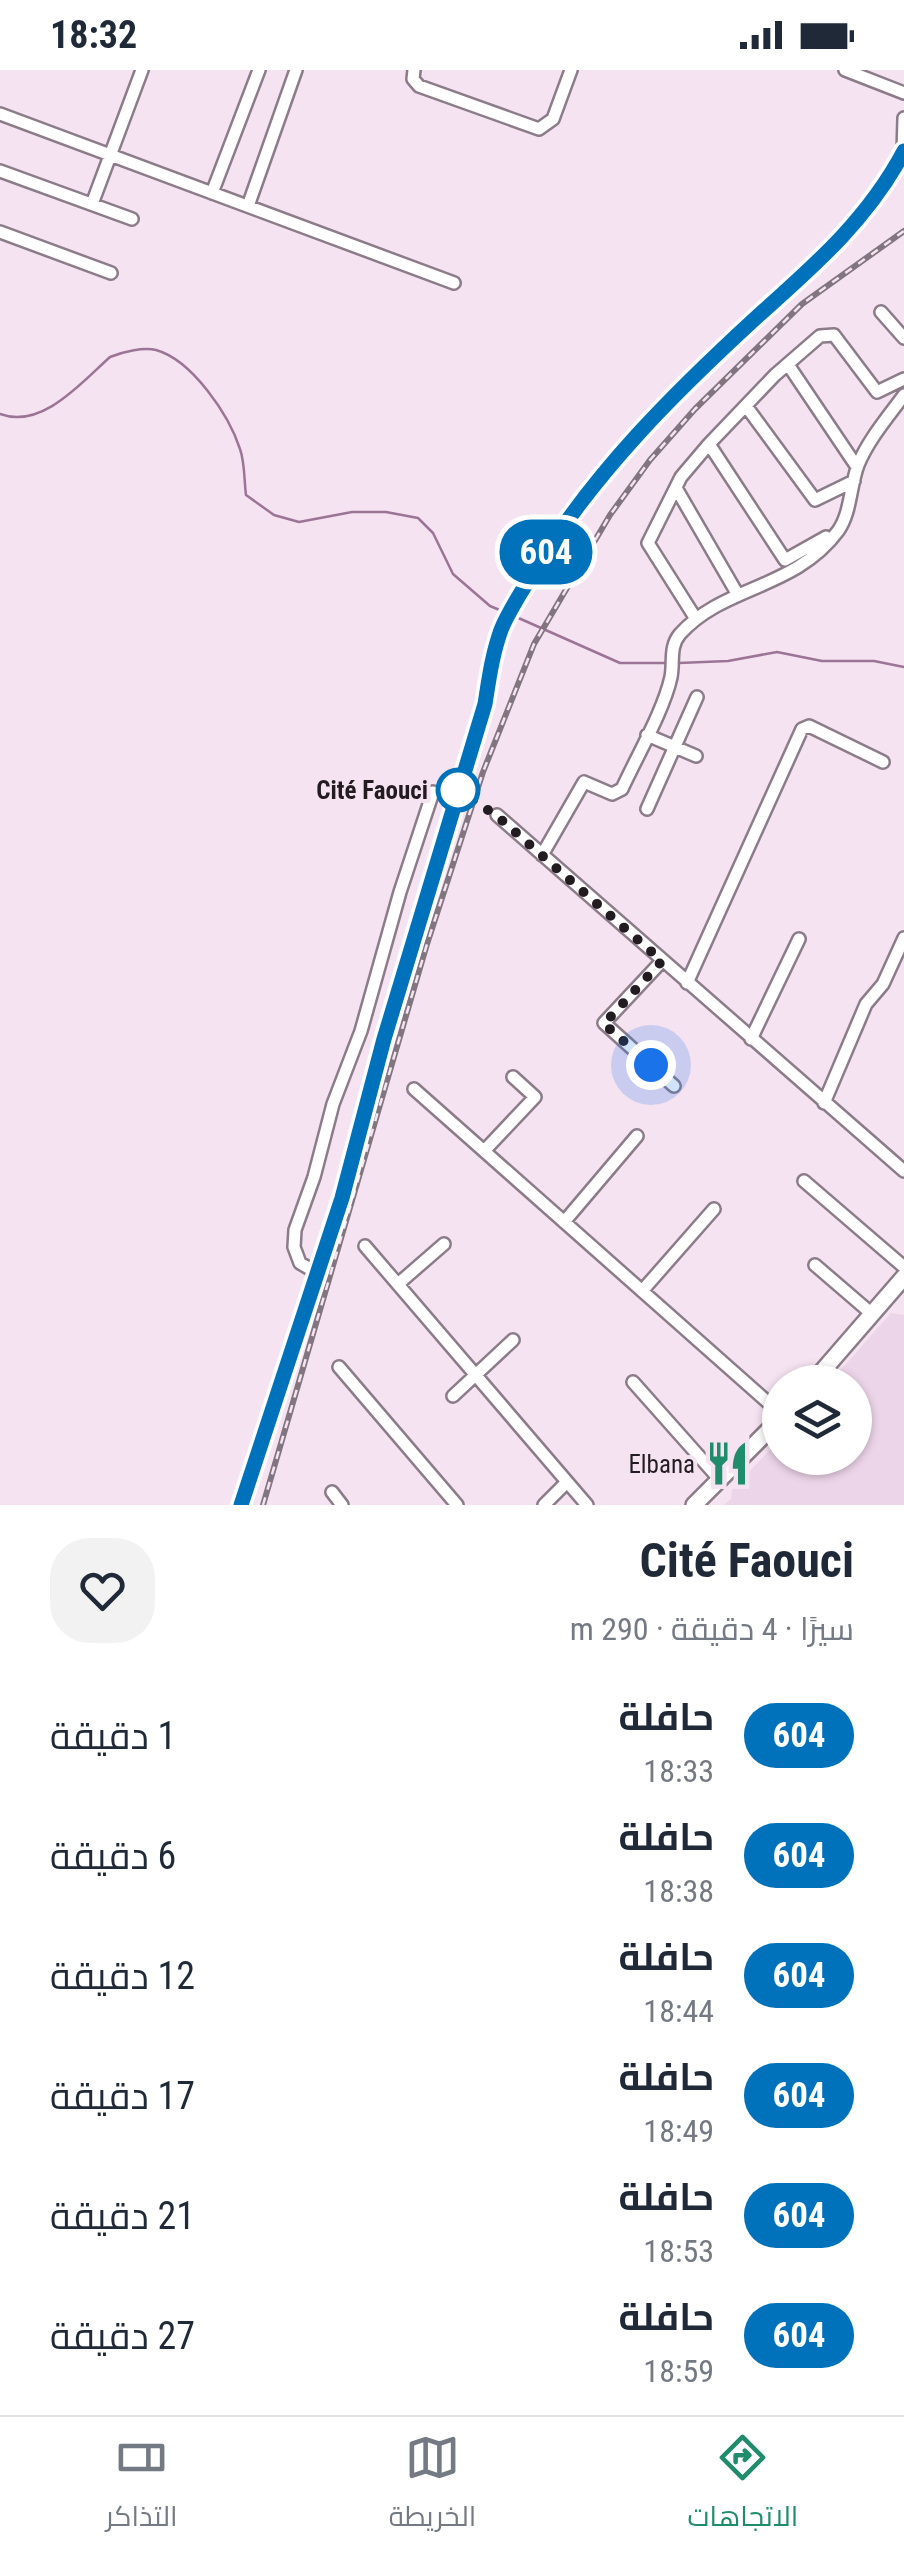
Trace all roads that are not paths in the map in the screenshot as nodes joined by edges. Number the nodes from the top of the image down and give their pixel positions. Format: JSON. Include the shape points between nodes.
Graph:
{"nodes":[{"id":1,"x":142,"y":70,"type":"edge"},
{"id":2,"x":260,"y":70,"type":"edge"},
{"id":3,"x":296,"y":70,"type":"edge"},
{"id":4,"x":414,"y":70,"type":"edge"},
{"id":5,"x":570,"y":70,"type":"edge"},
{"id":6,"x":846,"y":70,"type":"edge"},
{"id":7,"x":904,"y":93,"type":"edge"},
{"id":8,"x":0,"y":114,"type":"edge"},
{"id":9,"x":904,"y":118,"type":"edge"},
{"id":10,"x":904,"y":152,"type":"edge"},
{"id":11,"x":110,"y":155,"type":"junction"},
{"id":12,"x":0,"y":172,"type":"edge"},
{"id":13,"x":212,"y":193,"type":"junction"},
{"id":14,"x":92,"y":204,"type":"junction"},
{"id":15,"x":248,"y":206,"type":"junction"},
{"id":16,"x":132,"y":219,"type":"dead end"},
{"id":17,"x":0,"y":232,"type":"edge"},
{"id":18,"x":110,"y":273,"type":"dead end"},
{"id":19,"x":454,"y":283,"type":"dead end"},
{"id":20,"x":881,"y":312,"type":"dead end"},
{"id":21,"x":904,"y":338,"type":"edge"},
{"id":22,"x":789,"y":366,"type":"junction"},
{"id":23,"x":904,"y":379,"type":"edge"},
{"id":24,"x":904,"y":395,"type":"edge"},
{"id":25,"x":746,"y":406,"type":"junction"},
{"id":26,"x":710,"y":444,"type":"junction"},
{"id":27,"x":858,"y":466,"type":"junction"},
{"id":28,"x":854,"y":481,"type":"junction"},
{"id":29,"x":676,"y":488,"type":"junction"},
{"id":30,"x":840,"y":528,"type":"junction"},
{"id":31,"x":738,"y":595,"type":"junction"},
{"id":32,"x":696,"y":619,"type":"junction"},
{"id":33,"x":697,"y":697,"type":"dead end"},
{"id":34,"x":646,"y":735,"type":"junction"},
{"id":35,"x":675,"y":747,"type":"junction"},
{"id":36,"x":696,"y":756,"type":"dead end"},
{"id":37,"x":883,"y":762,"type":"dead end"},
{"id":38,"x":433,"y":792,"type":"dead end"},
{"id":39,"x":647,"y":809,"type":"dead end"},
{"id":40,"x":497,"y":816,"type":"dead end"},
{"id":41,"x":542,"y":855,"type":"junction"},
{"id":42,"x":904,"y":938,"type":"edge"},
{"id":43,"x":799,"y":939,"type":"dead end"},
{"id":44,"x":662,"y":961,"type":"junction"},
{"id":45,"x":687,"y":982,"type":"junction"},
{"id":46,"x":751,"y":1039,"type":"junction"},
{"id":47,"x":514,"y":1077,"type":"dead end"},
{"id":48,"x":674,"y":1086,"type":"dead end"},
{"id":49,"x":414,"y":1089,"type":"dead end"},
{"id":50,"x":824,"y":1104,"type":"junction"},
{"id":51,"x":637,"y":1136,"type":"dead end"},
{"id":52,"x":485,"y":1150,"type":"junction"},
{"id":53,"x":904,"y":1171,"type":"edge"},
{"id":54,"x":804,"y":1181,"type":"dead end"},
{"id":55,"x":714,"y":1208,"type":"dead end"},
{"id":56,"x":564,"y":1222,"type":"junction"},
{"id":57,"x":444,"y":1244,"type":"dead end"},
{"id":58,"x":365,"y":1246,"type":"dead end"},
{"id":59,"x":816,"y":1266,"type":"dead end"},
{"id":60,"x":904,"y":1267,"type":"edge"},
{"id":61,"x":317,"y":1273,"type":"junction"},
{"id":62,"x":904,"y":1278,"type":"edge"},
{"id":63,"x":398,"y":1284,"type":"junction"},
{"id":64,"x":642,"y":1291,"type":"junction"},
{"id":65,"x":872,"y":1314,"type":"junction"},
{"id":66,"x":513,"y":1340,"type":"dead end"},
{"id":67,"x":827,"y":1365,"type":"edge"},
{"id":68,"x":339,"y":1367,"type":"dead end"},
{"id":69,"x":477,"y":1377,"type":"junction"},
{"id":70,"x":634,"y":1382,"type":"dead end"},
{"id":71,"x":453,"y":1396,"type":"dead end"},
{"id":72,"x":762,"y":1400,"type":"edge"},
{"id":73,"x":762,"y":1435,"type":"edge"},
{"id":74,"x":720,"y":1480,"type":"junction"},
{"id":75,"x":567,"y":1482,"type":"junction"},
{"id":76,"x":332,"y":1492,"type":"dead end"},
{"id":77,"x":241,"y":1505,"type":"edge"},
{"id":78,"x":342,"y":1505,"type":"edge"},
{"id":79,"x":457,"y":1505,"type":"edge"},
{"id":80,"x":544,"y":1505,"type":"edge"},
{"id":81,"x":586,"y":1505,"type":"edge"},
{"id":82,"x":694,"y":1505,"type":"edge"}],
"edges":[{"from":1,"to":11,"type":"street"},
{"from":2,"to":13,"type":"street"},
{"from":3,"to":15,"type":"street"},
{"from":4,"to":5,"type":"street","via":[[420,86],[539,130],[553,118]]},
{"from":6,"to":7,"type":"street"},
{"from":8,"to":11,"type":"street"},
{"from":9,"to":10,"type":"street"},
{"from":10,"to":61,"type":"main road","via":[[833,250],[743,330],[594,483],[503,625]]},
{"from":11,"to":13,"type":"street"},
{"from":11,"to":14,"type":"street"},
{"from":12,"to":14,"type":"street"},
{"from":13,"to":15,"type":"street"},
{"from":14,"to":16,"type":"street"},
{"from":15,"to":19,"type":"street"},
{"from":17,"to":18,"type":"street"},
{"from":20,"to":21,"type":"street"},
{"from":22,"to":23,"type":"street","via":[[820,336],[834,335],[877,392]]},
{"from":22,"to":25,"type":"street"},
{"from":22,"to":27,"type":"street"},
{"from":24,"to":27,"type":"street"},
{"from":25,"to":26,"type":"street"},
{"from":25,"to":28,"type":"street","via":[[815,500]]},
{"from":26,"to":29,"type":"street"},
{"from":26,"to":30,"type":"street","via":[[784,560]]},
{"from":27,"to":28,"type":"street"},
{"from":28,"to":30,"type":"street"},
{"from":29,"to":31,"type":"street"},
{"from":29,"to":32,"type":"street","via":[[648,543]]},
{"from":30,"to":31,"type":"street","via":[[784,578]]},
{"from":31,"to":32,"type":"street"},
{"from":32,"to":34,"type":"street","via":[[673,644],[671,679]]},
{"from":33,"to":35,"type":"street"},
{"from":34,"to":35,"type":"street"},
{"from":34,"to":41,"type":"street","via":[[622,789],[612,794],[584,782]]},
{"from":35,"to":36,"type":"street"},
{"from":35,"to":39,"type":"street"},
{"from":37,"to":45,"type":"street","via":[[809,726],[802,729]]},
{"from":38,"to":61,"type":"street","via":[[295,1230],[300,1263]]},
{"from":40,"to":41,"type":"street"},
{"from":41,"to":44,"type":"street"},
{"from":42,"to":50,"type":"street","via":[[866,1004]]},
{"from":43,"to":46,"type":"street"},
{"from":44,"to":45,"type":"street"},
{"from":44,"to":48,"type":"street","via":[[604,1024]]},
{"from":45,"to":46,"type":"street"},
{"from":46,"to":50,"type":"street"},
{"from":47,"to":52,"type":"street","via":[[535,1097]]},
{"from":49,"to":52,"type":"street"},
{"from":50,"to":53,"type":"street"},
{"from":51,"to":56,"type":"street"},
{"from":52,"to":56,"type":"street"},
{"from":54,"to":60,"type":"street"},
{"from":55,"to":64,"type":"street"},
{"from":56,"to":64,"type":"street"},
{"from":57,"to":63,"type":"street"},
{"from":58,"to":63,"type":"street"},
{"from":59,"to":65,"type":"street"},
{"from":61,"to":77,"type":"main road"},
{"from":62,"to":65,"type":"main road"},
{"from":63,"to":69,"type":"street"},
{"from":64,"to":72,"type":"street"},
{"from":65,"to":67,"type":"main road"},
{"from":66,"to":69,"type":"street"},
{"from":68,"to":79,"type":"street"},
{"from":69,"to":71,"type":"street"},
{"from":69,"to":75,"type":"street"},
{"from":70,"to":74,"type":"street"},
{"from":73,"to":74,"type":"main road"},
{"from":74,"to":82,"type":"main road"},
{"from":75,"to":80,"type":"street"},
{"from":75,"to":81,"type":"street"},
{"from":76,"to":78,"type":"street"}]}
